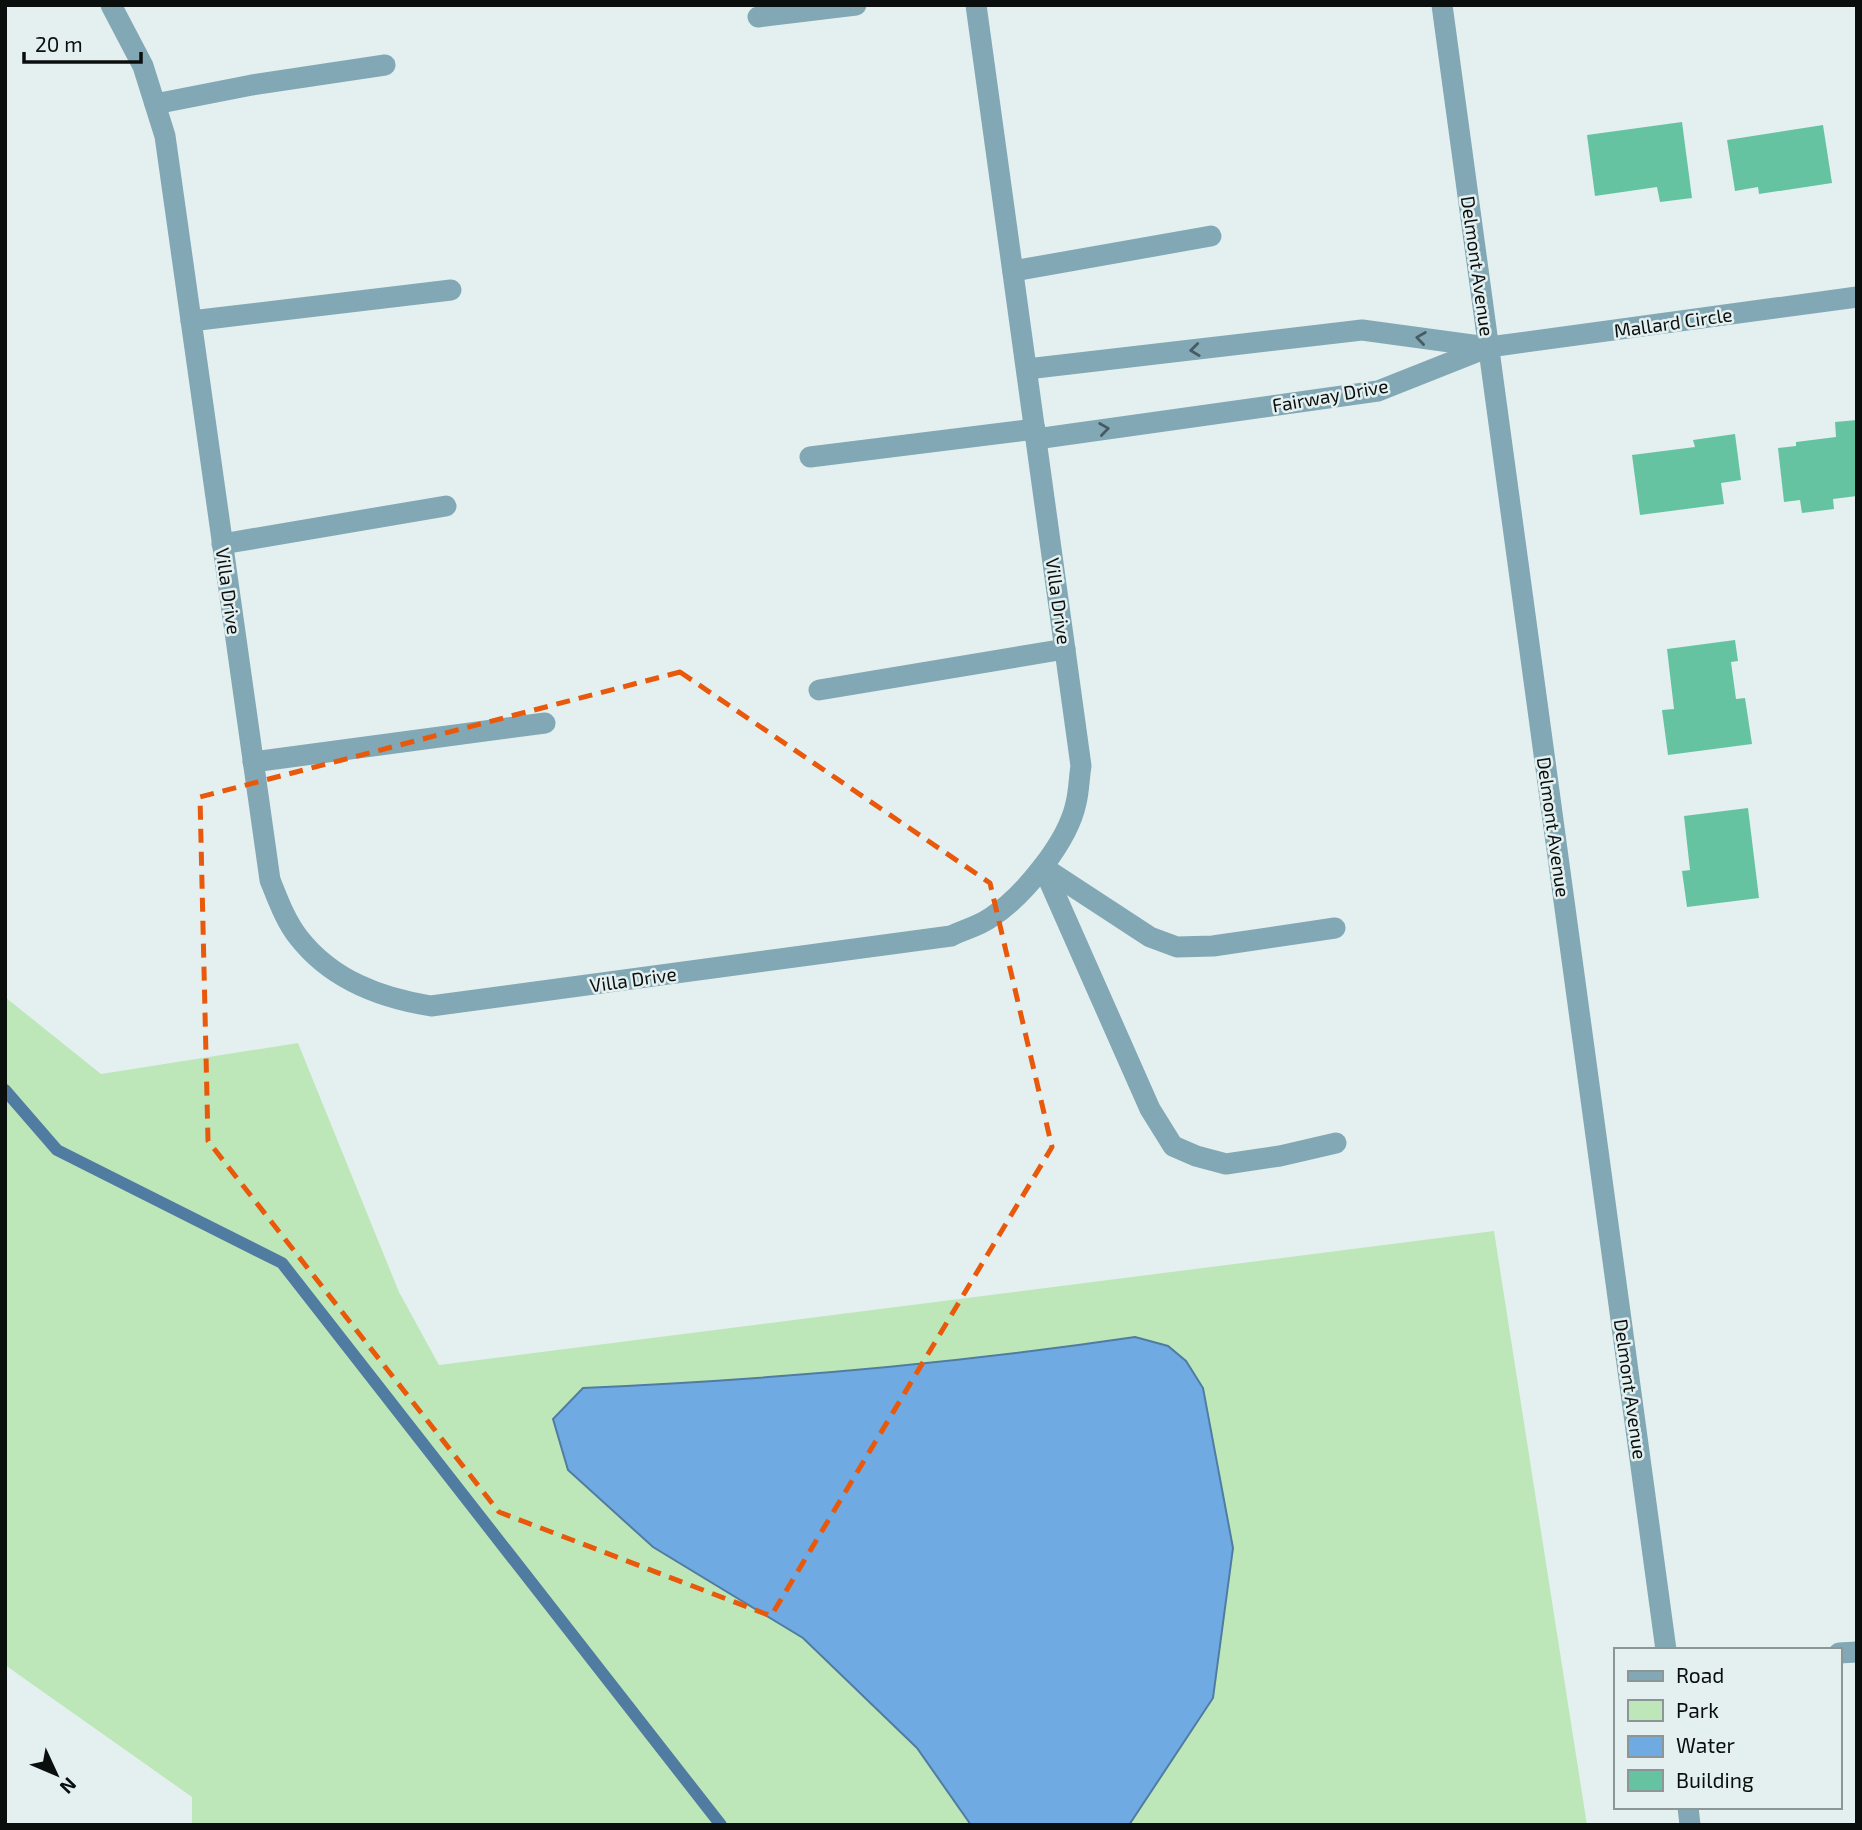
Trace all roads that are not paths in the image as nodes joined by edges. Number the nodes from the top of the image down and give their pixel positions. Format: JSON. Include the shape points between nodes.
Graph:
{"nodes":[{"id":1,"x":111,"y":5,"type":"edge"},
{"id":2,"x":856,"y":5,"type":"edge"},
{"id":3,"x":976,"y":5,"type":"edge"},
{"id":4,"x":1442,"y":5,"type":"edge"},
{"id":5,"x":758,"y":17,"type":"dead end"},
{"id":6,"x":385,"y":65,"type":"dead end"},
{"id":7,"x":155,"y":104,"type":"junction"},
{"id":8,"x":1211,"y":236,"type":"dead end"},
{"id":9,"x":1013,"y":271,"type":"junction"},
{"id":10,"x":450,"y":290,"type":"dead end"},
{"id":11,"x":1857,"y":297,"type":"edge"},
{"id":12,"x":191,"y":321,"type":"junction"},
{"id":13,"x":1489,"y":347,"type":"junction"},
{"id":14,"x":1027,"y":369,"type":"junction"},
{"id":15,"x":1036,"y":434,"type":"junction"},
{"id":16,"x":810,"y":457,"type":"dead end"},
{"id":17,"x":446,"y":506,"type":"dead end"},
{"id":18,"x":222,"y":544,"type":"junction"},
{"id":19,"x":1065,"y":649,"type":"junction"},
{"id":20,"x":819,"y":690,"type":"dead end"},
{"id":21,"x":545,"y":723,"type":"dead end"},
{"id":22,"x":253,"y":762,"type":"junction"},
{"id":23,"x":1043,"y":867,"type":"junction"},
{"id":24,"x":1335,"y":928,"type":"dead end"},
{"id":25,"x":1336,"y":1143,"type":"dead end"},
{"id":26,"x":1666,"y":1648,"type":"edge"}],
"edges":[{"from":1,"to":7,"type":"street","name":"Villa Drive","via":[[143,66]]},
{"from":2,"to":5,"type":"street"},
{"from":3,"to":9,"type":"street","name":"Villa Drive"},
{"from":4,"to":13,"type":"street","name":"Delmont Avenue"},
{"from":6,"to":7,"type":"street"},
{"from":7,"to":12,"type":"street","name":"Villa Drive","via":[[165,136]]},
{"from":8,"to":9,"type":"street"},
{"from":9,"to":14,"type":"street","name":"Villa Drive"},
{"from":10,"to":12,"type":"street"},
{"from":11,"to":13,"type":"street","name":"Mallard Circle"},
{"from":12,"to":18,"type":"street","name":"Villa Drive"},
{"from":13,"to":14,"type":"street","one_way":true,"via":[[1362,330]]},
{"from":15,"to":13,"type":"street","name":"Fairway Drive","one_way":true,"via":[[1378,391]]},
{"from":13,"to":26,"type":"street","name":"Delmont Avenue"},
{"from":14,"to":15,"type":"street","name":"Villa Drive"},
{"from":15,"to":16,"type":"street","name":"Fairway Drive"},
{"from":15,"to":19,"type":"street","name":"Villa Drive"},
{"from":17,"to":18,"type":"street"},
{"from":18,"to":22,"type":"street","name":"Villa Drive"},
{"from":19,"to":20,"type":"street"},
{"from":19,"to":23,"type":"street","name":"Villa Drive","via":[[1081,766],[1076,806]]},
{"from":21,"to":22,"type":"street"},
{"from":22,"to":23,"type":"street","name":"Villa Drive","via":[[270,880],[299,939],[345,979],[376,994],[431,1006],[951,936],[989,920],[1019,896]]},
{"from":23,"to":24,"type":"street","via":[[1150,937],[1177,947]]},
{"from":23,"to":25,"type":"street","via":[[1150,1109],[1173,1146],[1226,1164]]}]}
